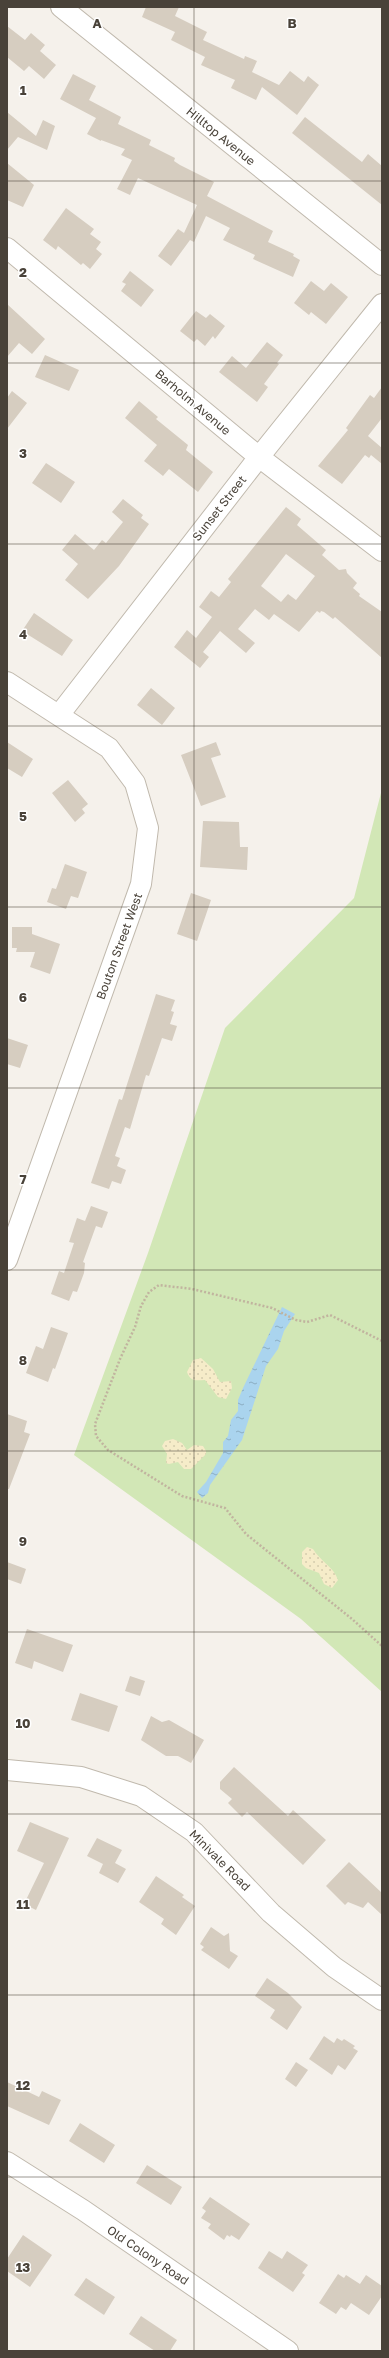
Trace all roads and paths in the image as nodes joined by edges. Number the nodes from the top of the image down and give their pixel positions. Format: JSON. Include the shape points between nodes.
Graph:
{"nodes":[{"id":1,"x":60,"y":7,"type":"edge"},
{"id":2,"x":7,"y":248,"type":"edge"},
{"id":3,"x":382,"y":265,"type":"edge"},
{"id":4,"x":382,"y":304,"type":"edge"},
{"id":5,"x":259,"y":457,"type":"junction"},
{"id":6,"x":382,"y":551,"type":"edge"},
{"id":7,"x":7,"y":682,"type":"edge"},
{"id":8,"x":59,"y":715,"type":"junction"},
{"id":9,"x":7,"y":1260,"type":"edge"},
{"id":10,"x":382,"y":1341,"type":"edge"},
{"id":11,"x":382,"y":1646,"type":"edge"},
{"id":12,"x":7,"y":1770,"type":"edge"},
{"id":13,"x":382,"y":2000,"type":"edge"},
{"id":14,"x":7,"y":2162,"type":"edge"},
{"id":15,"x":288,"y":2351,"type":"edge"}],
"edges":[{"from":1,"to":3,"type":"street","name":"Hilltop Avenue"},
{"from":2,"to":5,"type":"street","name":"Barholm Avenue"},
{"from":4,"to":5,"type":"street","name":"Sunset Street"},
{"from":5,"to":6,"type":"street","name":"Barholm Avenue"},
{"from":5,"to":8,"type":"street","name":"Sunset Street"},
{"from":7,"to":8,"type":"street","name":"Bouton Street West"},
{"from":8,"to":9,"type":"street","name":"Bouton Street West","via":[[109,748],[135,783],[148,828],[141,884]]},
{"from":10,"to":11,"type":"path","via":[[330,1315],[307,1322],[296,1320],[272,1308],[192,1289],[159,1285],[149,1292],[141,1306],[95,1424],[96,1436],[108,1450],[182,1496],[225,1508],[246,1534]]},
{"from":12,"to":13,"type":"street","name":"Minivale Road","via":[[81,1777],[141,1796],[194,1832],[271,1913],[334,1967]]},
{"from":14,"to":15,"type":"street","name":"Old Colony Road","via":[[83,2210]]}]}
